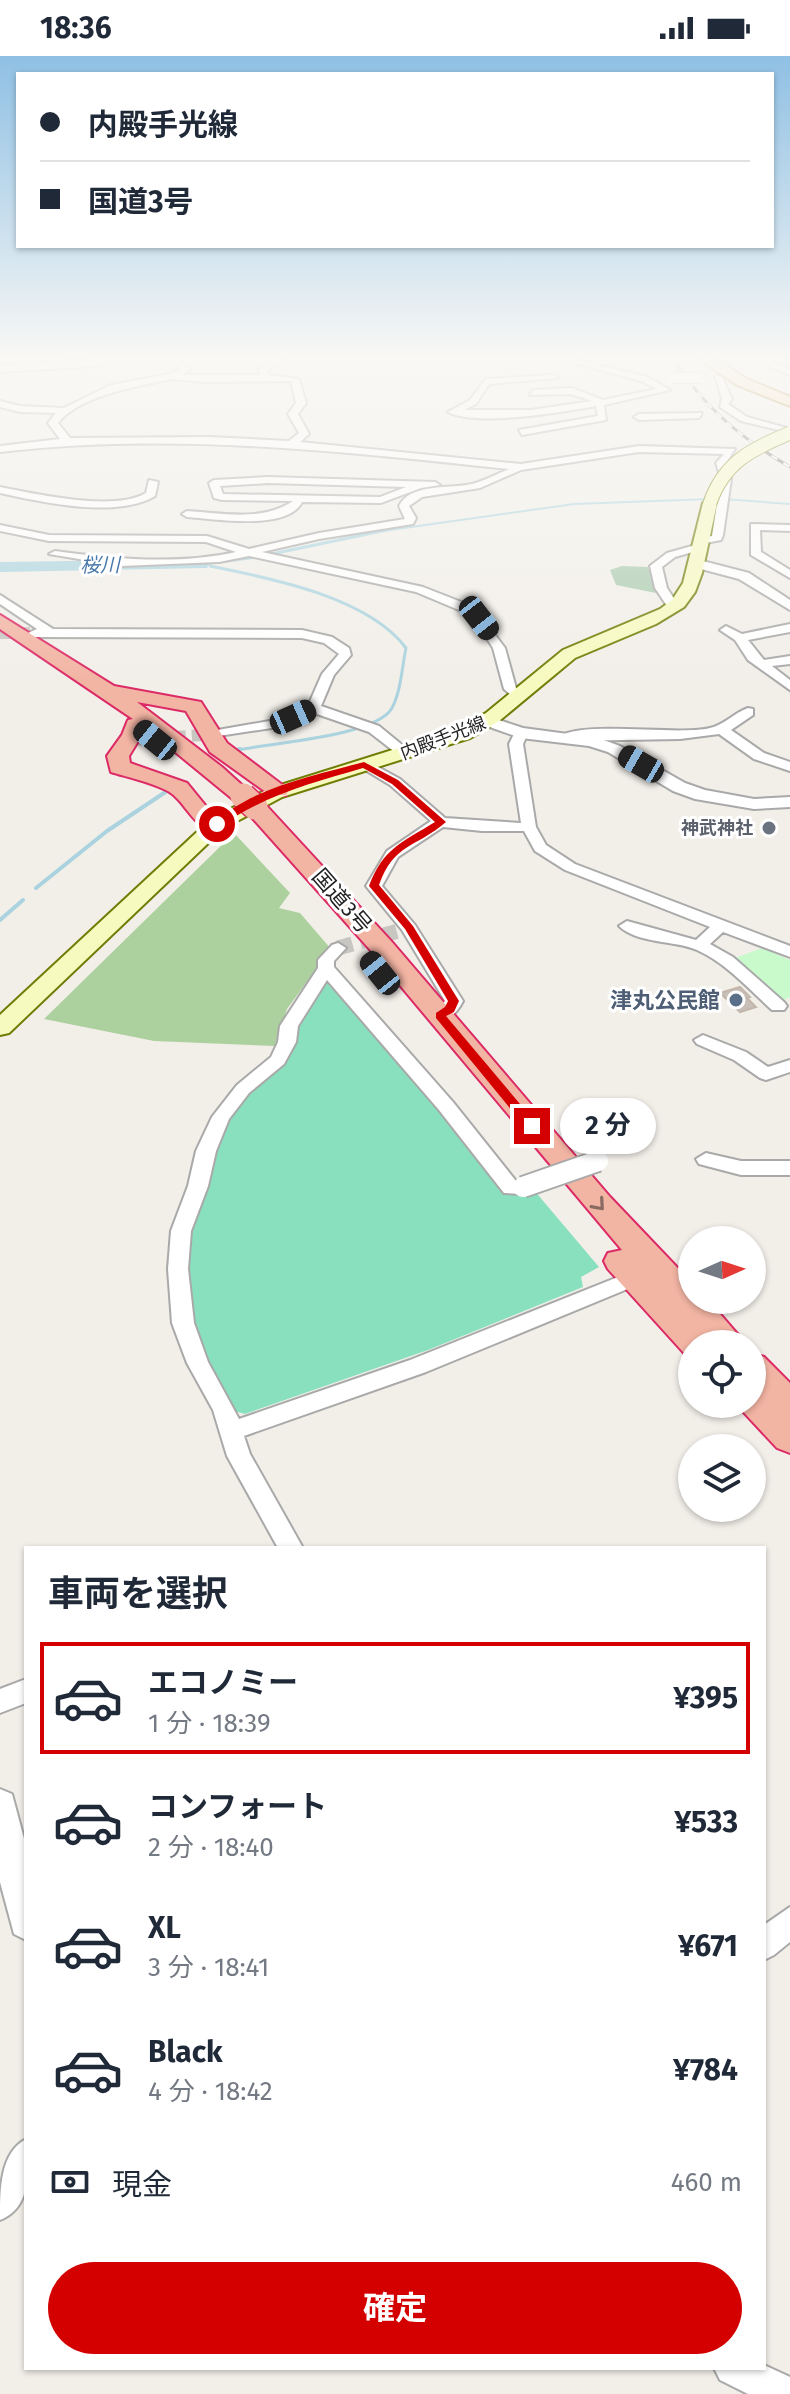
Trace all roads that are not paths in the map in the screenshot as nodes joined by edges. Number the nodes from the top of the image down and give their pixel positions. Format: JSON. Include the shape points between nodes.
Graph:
{"nodes":[{"id":1,"x":521,"y":467,"type":"edge"},
{"id":2,"x":723,"y":467,"type":"edge"},
{"id":3,"x":726,"y":467,"type":"edge"},
{"id":4,"x":344,"y":475,"type":"dead end"},
{"id":5,"x":394,"y":479,"type":"junction"},
{"id":6,"x":431,"y":480,"type":"junction"},
{"id":7,"x":153,"y":482,"type":"dead end"},
{"id":8,"x":446,"y":489,"type":"junction"},
{"id":9,"x":0,"y":490,"type":"edge"},
{"id":10,"x":248,"y":498,"type":"junction"},
{"id":11,"x":301,"y":500,"type":"junction"},
{"id":12,"x":187,"y":514,"type":"dead end"},
{"id":13,"x":230,"y":516,"type":"junction"},
{"id":14,"x":0,"y":528,"type":"edge"},
{"id":15,"x":790,"y":528,"type":"edge"},
{"id":16,"x":698,"y":550,"type":"junction"},
{"id":17,"x":252,"y":552,"type":"junction"},
{"id":18,"x":55,"y":554,"type":"dead end"},
{"id":19,"x":790,"y":576,"type":"edge"},
{"id":20,"x":758,"y":583,"type":"junction"},
{"id":21,"x":0,"y":599,"type":"edge"},
{"id":22,"x":673,"y":606,"type":"junction"},
{"id":23,"x":790,"y":606,"type":"edge"},
{"id":24,"x":0,"y":621,"type":"tunnel mouth"},
{"id":25,"x":790,"y":628,"type":"edge"},
{"id":26,"x":726,"y":630,"type":"dead end"},
{"id":27,"x":34,"y":633,"type":"tunnel mouth"},
{"id":28,"x":50,"y":633,"type":"junction"},
{"id":29,"x":0,"y":634,"type":"tunnel mouth"},
{"id":30,"x":740,"y":638,"type":"junction"},
{"id":31,"x":790,"y":660,"type":"edge"},
{"id":32,"x":761,"y":664,"type":"junction"},
{"id":33,"x":790,"y":686,"type":"edge"},
{"id":34,"x":106,"y":688,"type":"junction"},
{"id":35,"x":519,"y":698,"type":"junction"},
{"id":36,"x":173,"y":700,"type":"junction"},
{"id":37,"x":314,"y":708,"type":"junction"},
{"id":38,"x":748,"y":712,"type":"dead end"},
{"id":39,"x":142,"y":722,"type":"junction"},
{"id":40,"x":490,"y":722,"type":"junction"},
{"id":41,"x":720,"y":729,"type":"junction"},
{"id":42,"x":521,"y":733,"type":"junction"},
{"id":43,"x":217,"y":734,"type":"tunnel mouth"},
{"id":44,"x":566,"y":737,"type":"junction"},
{"id":45,"x":405,"y":753,"type":"junction"},
{"id":46,"x":173,"y":756,"type":"junction"},
{"id":47,"x":364,"y":765,"type":"junction"},
{"id":48,"x":790,"y":767,"type":"edge"},
{"id":49,"x":151,"y":777,"type":"junction"},
{"id":50,"x":790,"y":802,"type":"edge"},
{"id":51,"x":244,"y":806,"type":"junction"},
{"id":52,"x":441,"y":822,"type":"junction"},
{"id":53,"x":529,"y":827,"type":"junction"},
{"id":54,"x":721,"y":925,"type":"junction"},
{"id":55,"x":627,"y":926,"type":"dead end"},
{"id":56,"x":700,"y":945,"type":"junction"},
{"id":57,"x":338,"y":948,"type":"tunnel mouth"},
{"id":58,"x":788,"y":950,"type":"edge"},
{"id":59,"x":326,"y":968,"type":"junction"},
{"id":60,"x":786,"y":1009,"type":"edge"},
{"id":61,"x":440,"y":1015,"type":"junction"},
{"id":62,"x":0,"y":1028,"type":"edge"},
{"id":63,"x":703,"y":1040,"type":"dead end"},
{"id":64,"x":790,"y":1066,"type":"edge"},
{"id":65,"x":706,"y":1159,"type":"dead end"},
{"id":66,"x":598,"y":1161,"type":"dead end"},
{"id":67,"x":790,"y":1168,"type":"edge"},
{"id":68,"x":635,"y":1278,"type":"junction"},
{"id":69,"x":683,"y":1330,"type":"edge"},
{"id":70,"x":716,"y":1330,"type":"edge"},
{"id":71,"x":766,"y":1381,"type":"edge"},
{"id":72,"x":790,"y":1405,"type":"edge"},
{"id":73,"x":766,"y":1415,"type":"edge"},
{"id":74,"x":232,"y":1431,"type":"junction"},
{"id":75,"x":790,"y":1438,"type":"edge"},
{"id":76,"x":290,"y":1546,"type":"edge"},
{"id":77,"x":24,"y":1692,"type":"edge"},
{"id":78,"x":0,"y":1701,"type":"edge"},
{"id":79,"x":10,"y":1818,"type":"edge"},
{"id":80,"x":24,"y":1909,"type":"edge"},
{"id":81,"x":790,"y":1922,"type":"edge"},
{"id":82,"x":766,"y":1943,"type":"edge"},
{"id":83,"x":24,"y":2161,"type":"edge"},
{"id":84,"x":0,"y":2200,"type":"edge"},
{"id":85,"x":736,"y":2370,"type":"edge"},
{"id":86,"x":787,"y":2394,"type":"edge"}],
"edges":[{"from":1,"to":8,"type":"street","via":[[476,486]]},
{"from":2,"to":16,"type":"street","via":[[718,535]]},
{"from":3,"to":16,"type":"main road","bridge":true,"via":[[717,480]]},
{"from":4,"to":5,"type":"street"},
{"from":5,"to":6,"type":"street"},
{"from":5,"to":10,"type":"street","via":[[348,485],[214,483],[218,496]]},
{"from":6,"to":8,"type":"street"},
{"from":6,"to":11,"type":"street","via":[[388,499]]},
{"from":7,"to":9,"type":"street","via":[[151,494],[142,501],[87,503]]},
{"from":8,"to":17,"type":"street","via":[[407,500],[409,522]]},
{"from":10,"to":11,"type":"street"},
{"from":10,"to":13,"type":"street"},
{"from":11,"to":13,"type":"street","via":[[290,510],[265,516]]},
{"from":12,"to":13,"type":"street"},
{"from":14,"to":17,"type":"street","via":[[49,538],[207,539]]},
{"from":15,"to":19,"type":"street","via":[[755,526],[755,553]]},
{"from":16,"to":20,"type":"street"},
{"from":16,"to":22,"type":"main road","via":[[688,591]]},
{"from":16,"to":22,"type":"street","via":[[685,549],[656,566],[661,589]]},
{"from":17,"to":18,"type":"street","via":[[219,559],[121,563]]},
{"from":17,"to":35,"type":"street","via":[[419,589],[470,610],[499,648],[510,689]]},
{"from":19,"to":20,"type":"street"},
{"from":20,"to":23,"type":"street"},
{"from":21,"to":28,"type":"street"},
{"from":22,"to":35,"type":"main road","name":"内殿手光線","via":[[570,653]]},
{"from":24,"to":34,"type":"highway","name":"国道3号"},
{"from":25,"to":30,"type":"street"},
{"from":26,"to":30,"type":"street"},
{"from":27,"to":28,"type":"street"},
{"from":28,"to":37,"type":"street","via":[[317,636],[339,645],[345,655],[328,674]]},
{"from":29,"to":39,"type":"highway","name":"国道3号"},
{"from":30,"to":32,"type":"street"},
{"from":31,"to":32,"type":"street"},
{"from":32,"to":33,"type":"street"},
{"from":34,"to":36,"type":"highway"},
{"from":34,"to":39,"type":"highway","name":"国道3号"},
{"from":35,"to":40,"type":"main road","name":"内殿手光線"},
{"from":36,"to":39,"type":"highway","via":[[146,707]]},
{"from":36,"to":51,"type":"highway","via":[[194,706]]},
{"from":37,"to":43,"type":"street","via":[[278,723]]},
{"from":37,"to":45,"type":"street","via":[[374,729]]},
{"from":38,"to":41,"type":"street"},
{"from":39,"to":46,"type":"highway","name":"国道3号"},
{"from":39,"to":49,"type":"highway","via":[[116,763]]},
{"from":39,"to":51,"type":"highway","name":"国道3号"},
{"from":40,"to":42,"type":"street"},
{"from":40,"to":45,"type":"main road","name":"内殿手光線"},
{"from":41,"to":44,"type":"street"},
{"from":41,"to":48,"type":"street","via":[[759,756]]},
{"from":42,"to":44,"type":"street"},
{"from":42,"to":53,"type":"street","via":[[516,744]]},
{"from":44,"to":50,"type":"street","via":[[614,749],[701,795],[754,804]]},
{"from":45,"to":47,"type":"main road","name":"内殿手光線"},
{"from":46,"to":49,"type":"highway","via":[[151,749],[127,757],[130,767]]},
{"from":46,"to":51,"type":"highway","name":"国道3号"},
{"from":47,"to":51,"type":"main road","name":"内殿手光線"},
{"from":47,"to":52,"type":"street","via":[[395,782]]},
{"from":49,"to":51,"type":"highway","via":[[179,788],[201,815]]},
{"from":51,"to":61,"type":"highway","name":"国道3号","via":[[330,887]]},
{"from":51,"to":62,"type":"main road","name":"内殿手光線"},
{"from":51,"to":68,"type":"highway","name":"国道3号"},
{"from":52,"to":53,"type":"street"},
{"from":52,"to":61,"type":"street","via":[[392,852],[374,886],[409,928],[454,1001]]},
{"from":53,"to":54,"type":"street","via":[[540,848],[570,867]]},
{"from":54,"to":56,"type":"street"},
{"from":54,"to":58,"type":"street"},
{"from":55,"to":56,"type":"street"},
{"from":56,"to":60,"type":"street"},
{"from":57,"to":59,"type":"street","via":[[326,960]]},
{"from":59,"to":66,"type":"street","bridge":true,"via":[[511,1188]]},
{"from":59,"to":74,"type":"street","via":[[289,1026],[278,1060],[243,1089],[221,1117],[181,1231],[183,1323]]},
{"from":61,"to":70,"type":"highway","name":"国道3号","one_way":true,"via":[[599,1205]]},
{"from":63,"to":64,"type":"street","via":[[766,1074]]},
{"from":65,"to":67,"type":"street","via":[[741,1168]]},
{"from":68,"to":69,"type":"highway","name":"国道3号"},
{"from":68,"to":74,"type":"street","via":[[418,1366]]},
{"from":71,"to":72,"type":"highway"},
{"from":73,"to":75,"type":"highway"},
{"from":74,"to":76,"type":"street","via":[[239,1456]]},
{"from":77,"to":78,"type":"street"},
{"from":79,"to":80,"type":"street"},
{"from":81,"to":82,"type":"street"},
{"from":83,"to":84,"type":"street"},
{"from":85,"to":86,"type":"street"}]}
